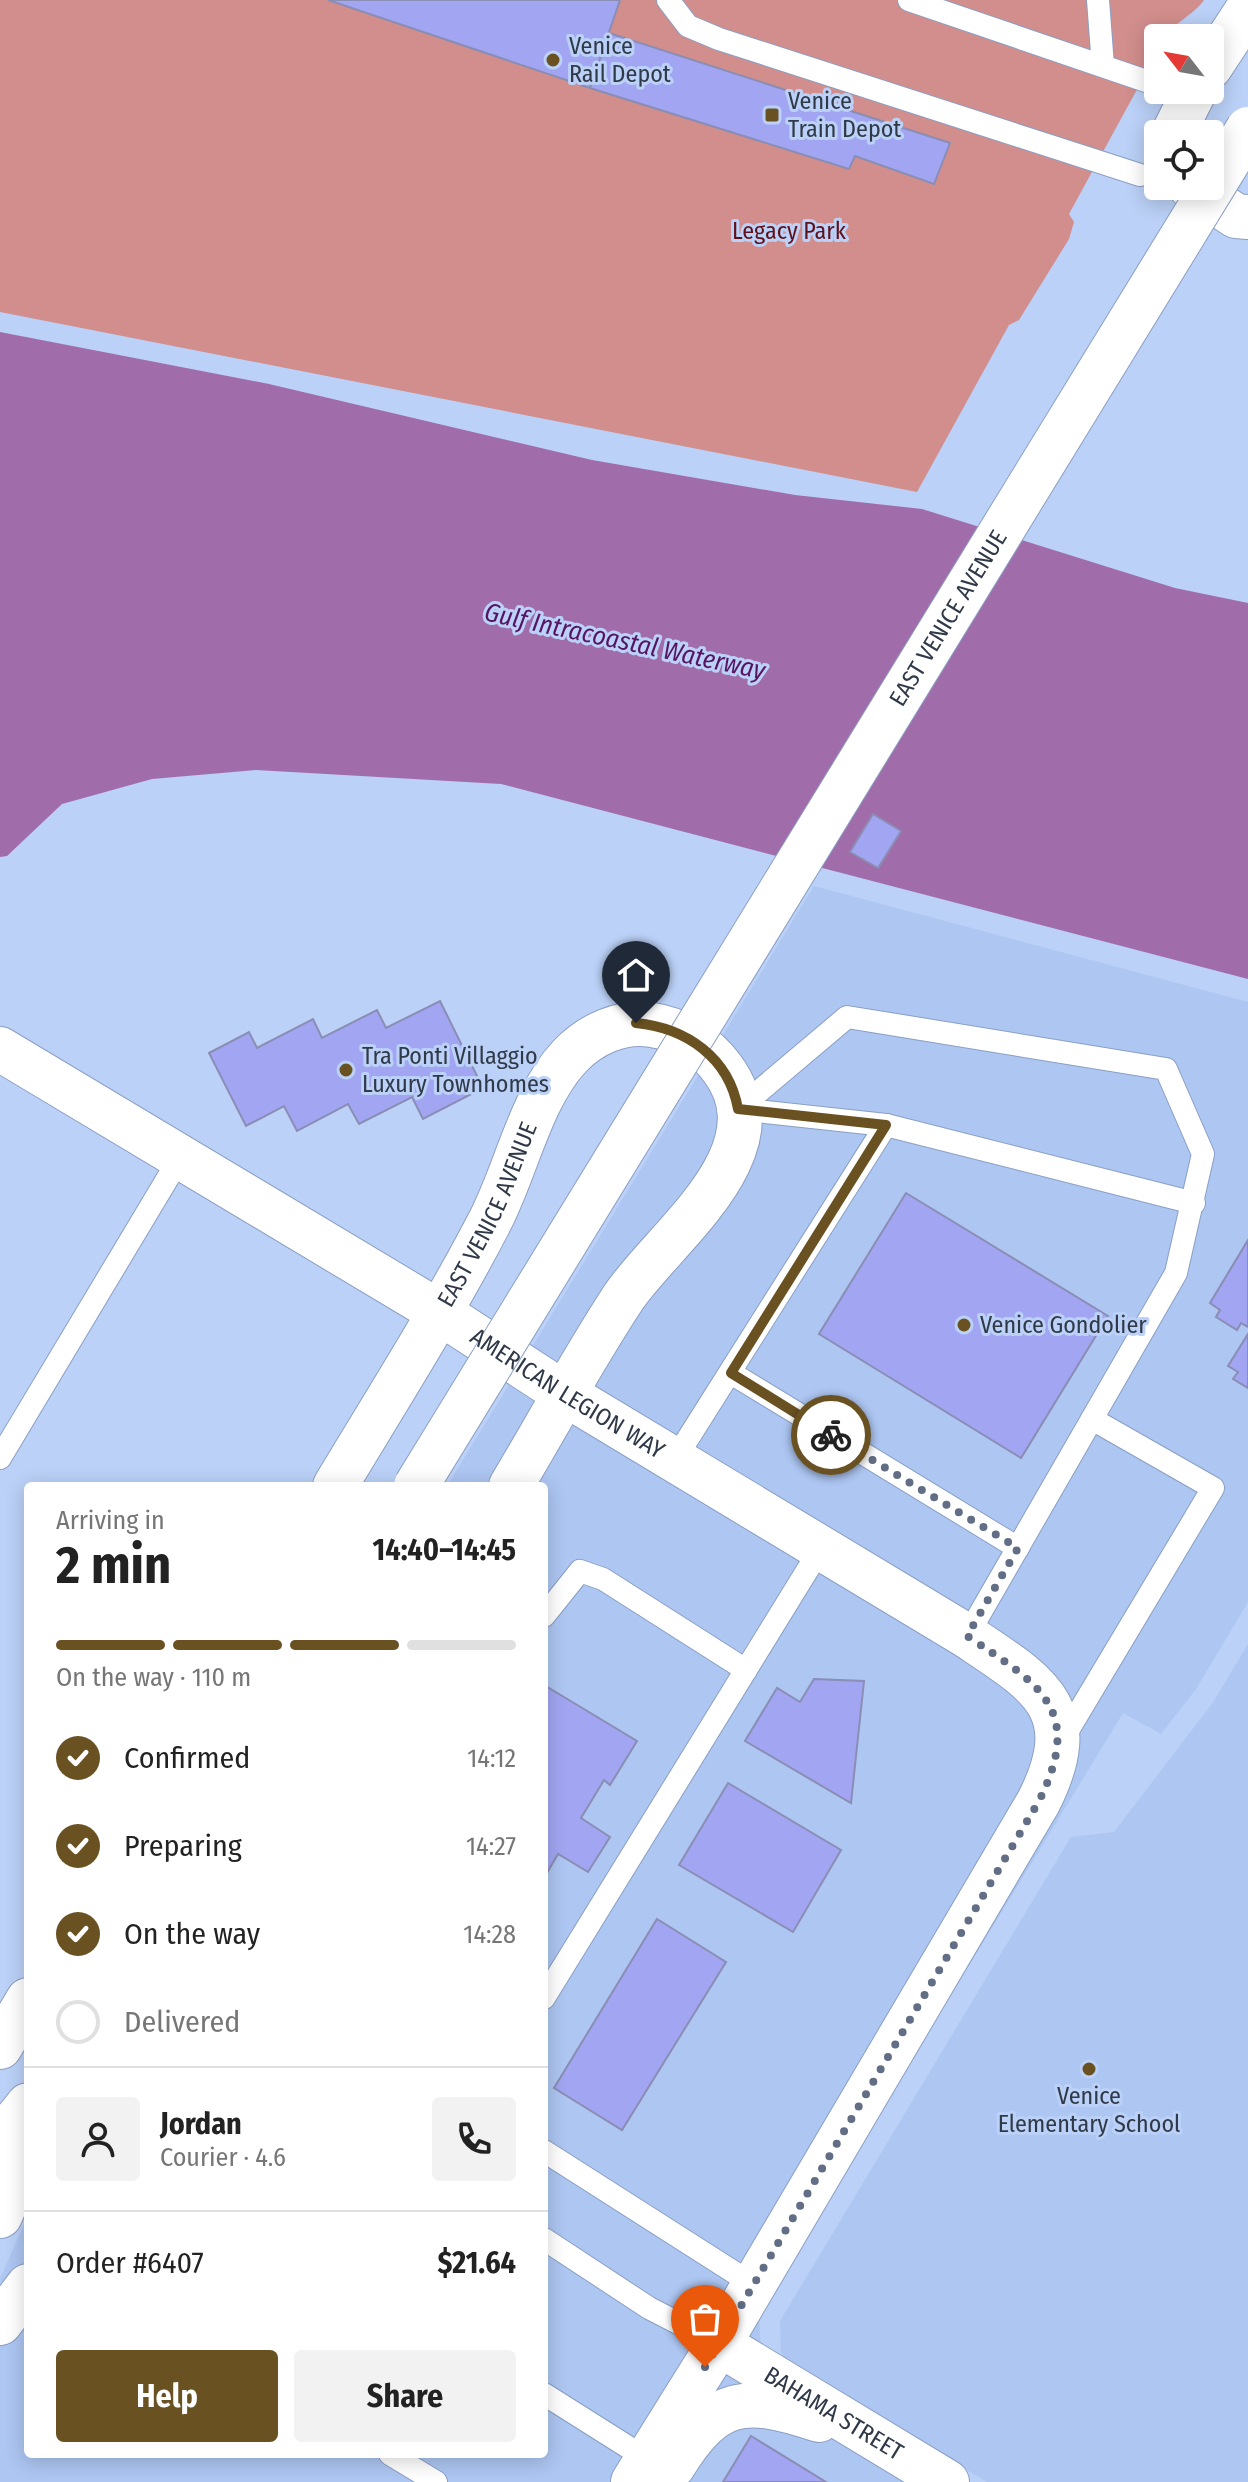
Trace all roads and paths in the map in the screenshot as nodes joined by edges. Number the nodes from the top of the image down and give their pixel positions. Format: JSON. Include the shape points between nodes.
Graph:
{"nodes":[{"id":1,"x":668,"y":0,"type":"edge"},
{"id":2,"x":909,"y":0,"type":"edge"},
{"id":3,"x":1098,"y":0,"type":"edge"},
{"id":4,"x":1248,"y":9,"type":"edge"},
{"id":5,"x":1224,"y":41,"type":"edge"},
{"id":6,"x":1103,"y":66,"type":"junction"},
{"id":7,"x":1144,"y":80,"type":"edge"},
{"id":8,"x":1248,"y":129,"type":"edge"},
{"id":9,"x":1140,"y":175,"type":"dead end"},
{"id":10,"x":1211,"y":200,"type":"edge"},
{"id":11,"x":1248,"y":217,"type":"edge"},
{"id":12,"x":0,"y":1049,"type":"edge"},
{"id":13,"x":738,"y":1109,"type":"junction"},
{"id":14,"x":886,"y":1125,"type":"junction"},
{"id":15,"x":181,"y":1156,"type":"junction"},
{"id":16,"x":1194,"y":1203,"type":"junction"},
{"id":17,"x":439,"y":1312,"type":"junction"},
{"id":18,"x":731,"y":1373,"type":"junction"},
{"id":19,"x":565,"y":1394,"type":"junction"},
{"id":20,"x":1092,"y":1419,"type":"junction"},
{"id":21,"x":0,"y":1458,"type":"edge"},
{"id":22,"x":675,"y":1459,"type":"junction"},
{"id":23,"x":337,"y":1482,"type":"edge"},
{"id":24,"x":418,"y":1482,"type":"edge"},
{"id":25,"x":513,"y":1482,"type":"edge"},
{"id":26,"x":821,"y":1548,"type":"junction"},
{"id":27,"x":1018,"y":1548,"type":"junction"},
{"id":28,"x":548,"y":1611,"type":"edge"},
{"id":29,"x":967,"y":1636,"type":"junction"},
{"id":30,"x":746,"y":1670,"type":"junction"},
{"id":31,"x":1060,"y":1743,"type":"junction"},
{"id":32,"x":548,"y":1992,"type":"edge"},
{"id":33,"x":24,"y":2007,"type":"edge"},
{"id":34,"x":0,"y":2047,"type":"edge"},
{"id":35,"x":24,"y":2110,"type":"edge"},
{"id":36,"x":0,"y":2140,"type":"edge"},
{"id":37,"x":548,"y":2154,"type":"edge"},
{"id":38,"x":24,"y":2161,"type":"edge"},
{"id":39,"x":0,"y":2216,"type":"edge"},
{"id":40,"x":548,"y":2242,"type":"edge"},
{"id":41,"x":754,"y":2285,"type":"junction"},
{"id":42,"x":24,"y":2291,"type":"edge"},
{"id":43,"x":0,"y":2323,"type":"edge"},
{"id":44,"x":719,"y":2344,"type":"junction"},
{"id":45,"x":548,"y":2397,"type":"edge"},
{"id":46,"x":871,"y":2437,"type":"junction"},
{"id":47,"x":397,"y":2458,"type":"edge"},
{"id":48,"x":648,"y":2474,"type":"edge"},
{"id":49,"x":436,"y":2482,"type":"edge"},
{"id":50,"x":947,"y":2482,"type":"edge"}],
"edges":[{"from":1,"to":9,"type":"lane","via":[[688,26],[719,39]]},
{"from":2,"to":6,"type":"lane"},
{"from":3,"to":6,"type":"lane"},
{"from":4,"to":5,"type":"street"},
{"from":6,"to":7,"type":"lane"},
{"from":8,"to":24,"type":"street","name":"EAST VENICE AVENUE","bridge":true},
{"from":10,"to":11,"type":"street","via":[[1236,216]]},
{"from":12,"to":15,"type":"street","name":"AMERICAN LEGION WAY"},
{"from":13,"to":14,"type":"lane"},
{"from":13,"to":16,"type":"lane","via":[[847,1017],[1166,1069],[1203,1154]]},
{"from":13,"to":17,"type":"street","name":"EAST VENICE AVENUE","via":[[732,1083],[719,1064],[677,1032],[624,1025],[580,1047],[544,1095],[506,1188]]},
{"from":13,"to":19,"type":"street","name":"EAST VENICE AVENUE","via":[[735,1146],[717,1187],[634,1282]]},
{"from":14,"to":16,"type":"lane"},
{"from":14,"to":18,"type":"lane"},
{"from":15,"to":17,"type":"street","name":"AMERICAN LEGION WAY"},
{"from":15,"to":21,"type":"lane"},
{"from":16,"to":20,"type":"lane","via":[[1176,1273]]},
{"from":17,"to":19,"type":"street","name":"AMERICAN LEGION WAY"},
{"from":17,"to":23,"type":"street","name":"EAST VENICE AVENUE"},
{"from":18,"to":22,"type":"lane"},
{"from":18,"to":27,"type":"lane"},
{"from":19,"to":22,"type":"street","name":"AMERICAN LEGION WAY"},
{"from":19,"to":25,"type":"street","name":"EAST VENICE AVENUE"},
{"from":20,"to":27,"type":"lane"},
{"from":20,"to":31,"type":"lane","via":[[1213,1488]]},
{"from":22,"to":26,"type":"street","name":"AMERICAN LEGION WAY"},
{"from":26,"to":29,"type":"street","name":"AMERICAN LEGION WAY"},
{"from":26,"to":30,"type":"lane"},
{"from":27,"to":29,"type":"lane"},
{"from":28,"to":30,"type":"lane","via":[[580,1571],[603,1579]]},
{"from":29,"to":31,"type":"street","name":"AMERICAN LEGION WAY","via":[[1037,1689],[1057,1725]]},
{"from":30,"to":32,"type":"lane"},
{"from":31,"to":41,"type":"street","via":[[1039,1801]]},
{"from":33,"to":34,"type":"street"},
{"from":35,"to":36,"type":"street"},
{"from":37,"to":41,"type":"lane"},
{"from":38,"to":39,"type":"street"},
{"from":40,"to":44,"type":"lane","via":[[649,2308]]},
{"from":41,"to":44,"type":"street"},
{"from":42,"to":43,"type":"street"},
{"from":44,"to":46,"type":"street","name":"BAHAMA STREET"},
{"from":44,"to":48,"type":"street"},
{"from":45,"to":48,"type":"lane"},
{"from":46,"to":48,"type":"street","via":[[779,2407],[727,2410],[707,2419]]},
{"from":46,"to":50,"type":"street","name":"BAHAMA STREET"},
{"from":47,"to":49,"type":"lane"}]}
